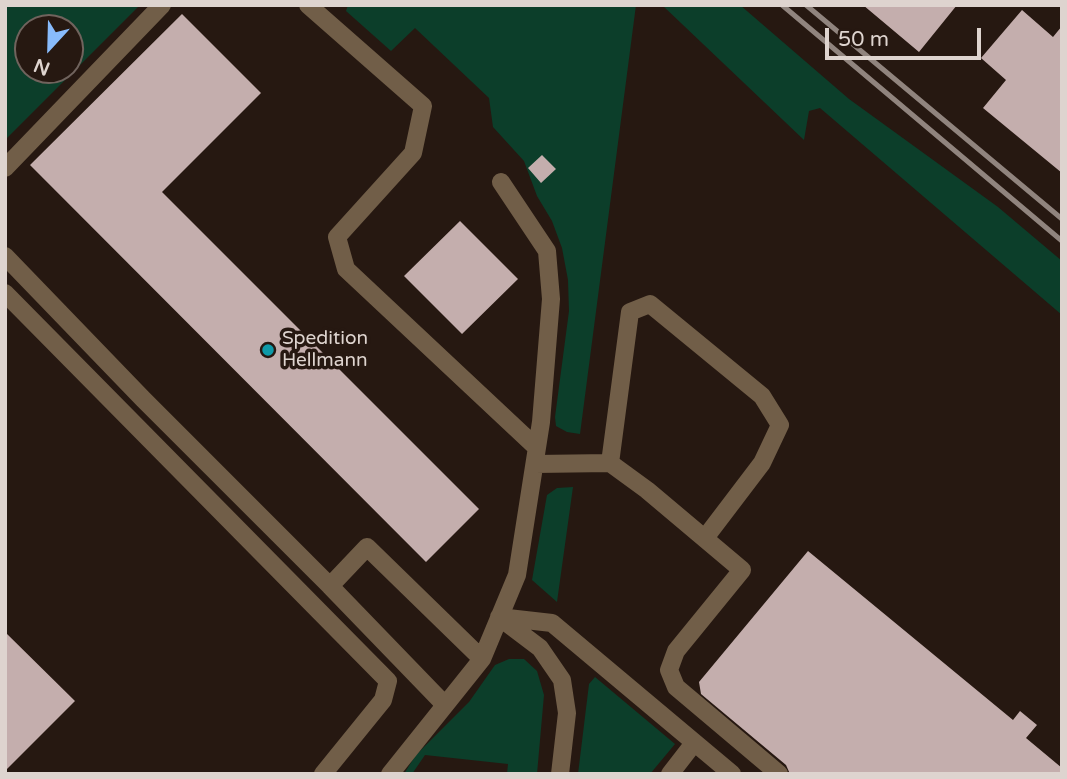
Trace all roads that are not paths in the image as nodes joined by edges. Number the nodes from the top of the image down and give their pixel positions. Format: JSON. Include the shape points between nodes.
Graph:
{"nodes":[{"id":1,"x":162,"y":5,"type":"edge"},
{"id":2,"x":308,"y":5,"type":"edge"},
{"id":3,"x":5,"y":168,"type":"edge"},
{"id":4,"x":501,"y":182,"type":"dead end"},
{"id":5,"x":5,"y":256,"type":"edge"},
{"id":6,"x":5,"y":293,"type":"edge"},
{"id":7,"x":536,"y":456,"type":"junction"},
{"id":8,"x":610,"y":463,"type":"junction"},
{"id":9,"x":705,"y":538,"type":"junction"},
{"id":10,"x":330,"y":586,"type":"junction"},
{"id":11,"x":499,"y":617,"type":"junction"},
{"id":12,"x":482,"y":659,"type":"junction"},
{"id":13,"x":445,"y":705,"type":"junction"},
{"id":14,"x":694,"y":743,"type":"junction"},
{"id":15,"x":323,"y":774,"type":"edge"},
{"id":16,"x":390,"y":774,"type":"edge"},
{"id":17,"x":560,"y":774,"type":"edge"},
{"id":18,"x":670,"y":774,"type":"edge"},
{"id":19,"x":732,"y":774,"type":"edge"},
{"id":20,"x":779,"y":774,"type":"edge"}],
"edges":[{"from":1,"to":3,"type":"street"},
{"from":2,"to":7,"type":"street","via":[[423,106],[413,153],[337,237],[346,269]]},
{"from":4,"to":7,"type":"street","via":[[547,251],[551,299]]},
{"from":5,"to":10,"type":"street"},
{"from":6,"to":15,"type":"street","via":[[388,681],[383,700]]},
{"from":7,"to":8,"type":"street"},
{"from":7,"to":11,"type":"street","via":[[517,575]]},
{"from":8,"to":9,"type":"street"},
{"from":8,"to":9,"type":"street","via":[[630,312],[650,304],[762,396],[780,425],[762,463]]},
{"from":9,"to":20,"type":"street","via":[[742,570],[676,652],[669,670],[676,687]]},
{"from":10,"to":12,"type":"street","via":[[367,547]]},
{"from":10,"to":13,"type":"street"},
{"from":11,"to":12,"type":"street"},
{"from":11,"to":14,"type":"street","via":[[552,622]]},
{"from":11,"to":17,"type":"street","via":[[540,648],[562,680],[568,713]]},
{"from":12,"to":13,"type":"street"},
{"from":13,"to":16,"type":"street"},
{"from":14,"to":18,"type":"street"},
{"from":14,"to":19,"type":"street"}]}
